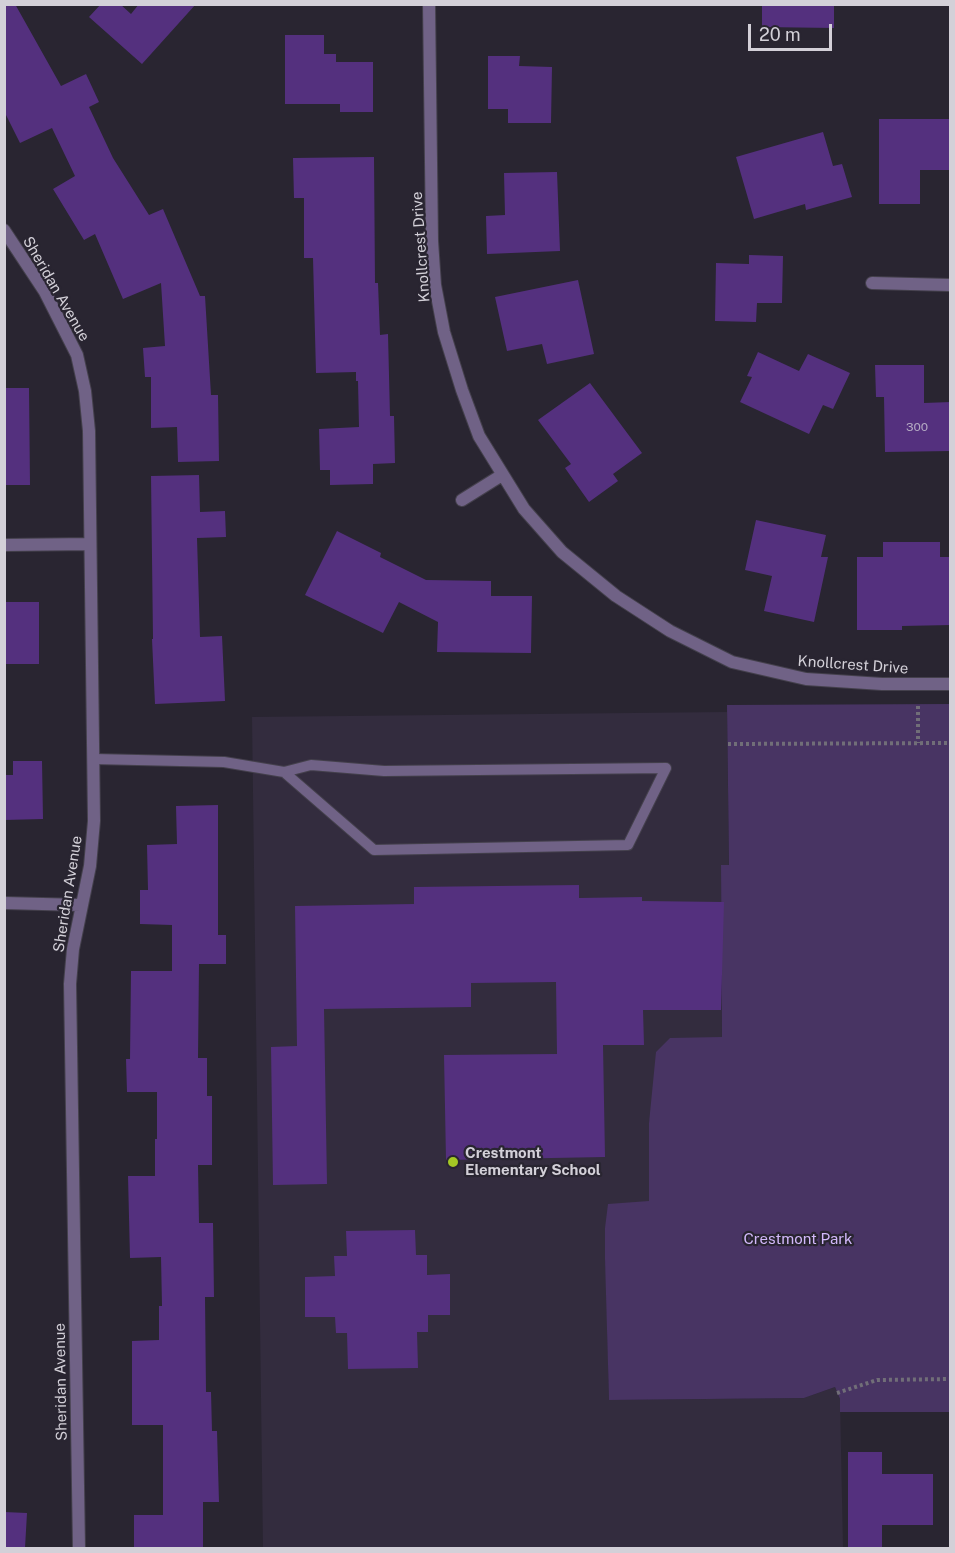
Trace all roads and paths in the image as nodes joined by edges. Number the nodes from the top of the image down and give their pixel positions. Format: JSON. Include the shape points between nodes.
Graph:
{"nodes":[{"id":1,"x":429,"y":4,"type":"edge"},
{"id":2,"x":4,"y":230,"type":"edge"},
{"id":3,"x":872,"y":283,"type":"dead end"},
{"id":4,"x":951,"y":285,"type":"edge"},
{"id":5,"x":502,"y":475,"type":"junction"},
{"id":6,"x":462,"y":500,"type":"dead end"},
{"id":7,"x":90,"y":544,"type":"junction"},
{"id":8,"x":4,"y":545,"type":"edge"},
{"id":9,"x":951,"y":684,"type":"edge"},
{"id":10,"x":918,"y":706,"type":"dead end"},
{"id":11,"x":951,"y":742,"type":"edge"},
{"id":12,"x":918,"y":743,"type":"junction"},
{"id":13,"x":728,"y":744,"type":"dead end"},
{"id":14,"x":94,"y":759,"type":"junction"},
{"id":15,"x":284,"y":772,"type":"junction"},
{"id":16,"x":4,"y":903,"type":"edge"},
{"id":17,"x":81,"y":905,"type":"junction"},
{"id":18,"x":951,"y":1379,"type":"edge"},
{"id":19,"x":837,"y":1393,"type":"dead end"},
{"id":20,"x":79,"y":1548,"type":"edge"}],
"edges":[{"from":1,"to":5,"type":"street","name":"Knollcrest Drive","via":[[435,285],[462,390],[479,436]]},
{"from":2,"to":7,"type":"street","name":"Sheridan Avenue","via":[[45,292],[78,355],[89,431]]},
{"from":3,"to":4,"type":"street"},
{"from":5,"to":6,"type":"street"},
{"from":5,"to":9,"type":"street","name":"Knollcrest Drive","via":[[524,509],[562,552],[616,596],[670,631],[732,662],[806,679]]},
{"from":7,"to":8,"type":"street"},
{"from":7,"to":14,"type":"street","name":"Sheridan Avenue"},
{"from":10,"to":12,"type":"path"},
{"from":11,"to":12,"type":"path"},
{"from":12,"to":13,"type":"path"},
{"from":14,"to":15,"type":"lane","via":[[224,762]]},
{"from":14,"to":17,"type":"street","name":"Sheridan Avenue","via":[[90,866]]},
{"from":15,"to":15,"type":"lane","via":[[374,850],[628,845],[666,768],[384,771],[311,765]]},
{"from":16,"to":17,"type":"street"},
{"from":17,"to":20,"type":"street","name":"Sheridan Avenue","via":[[70,984]]},
{"from":18,"to":19,"type":"path","via":[[877,1380]]}]}
